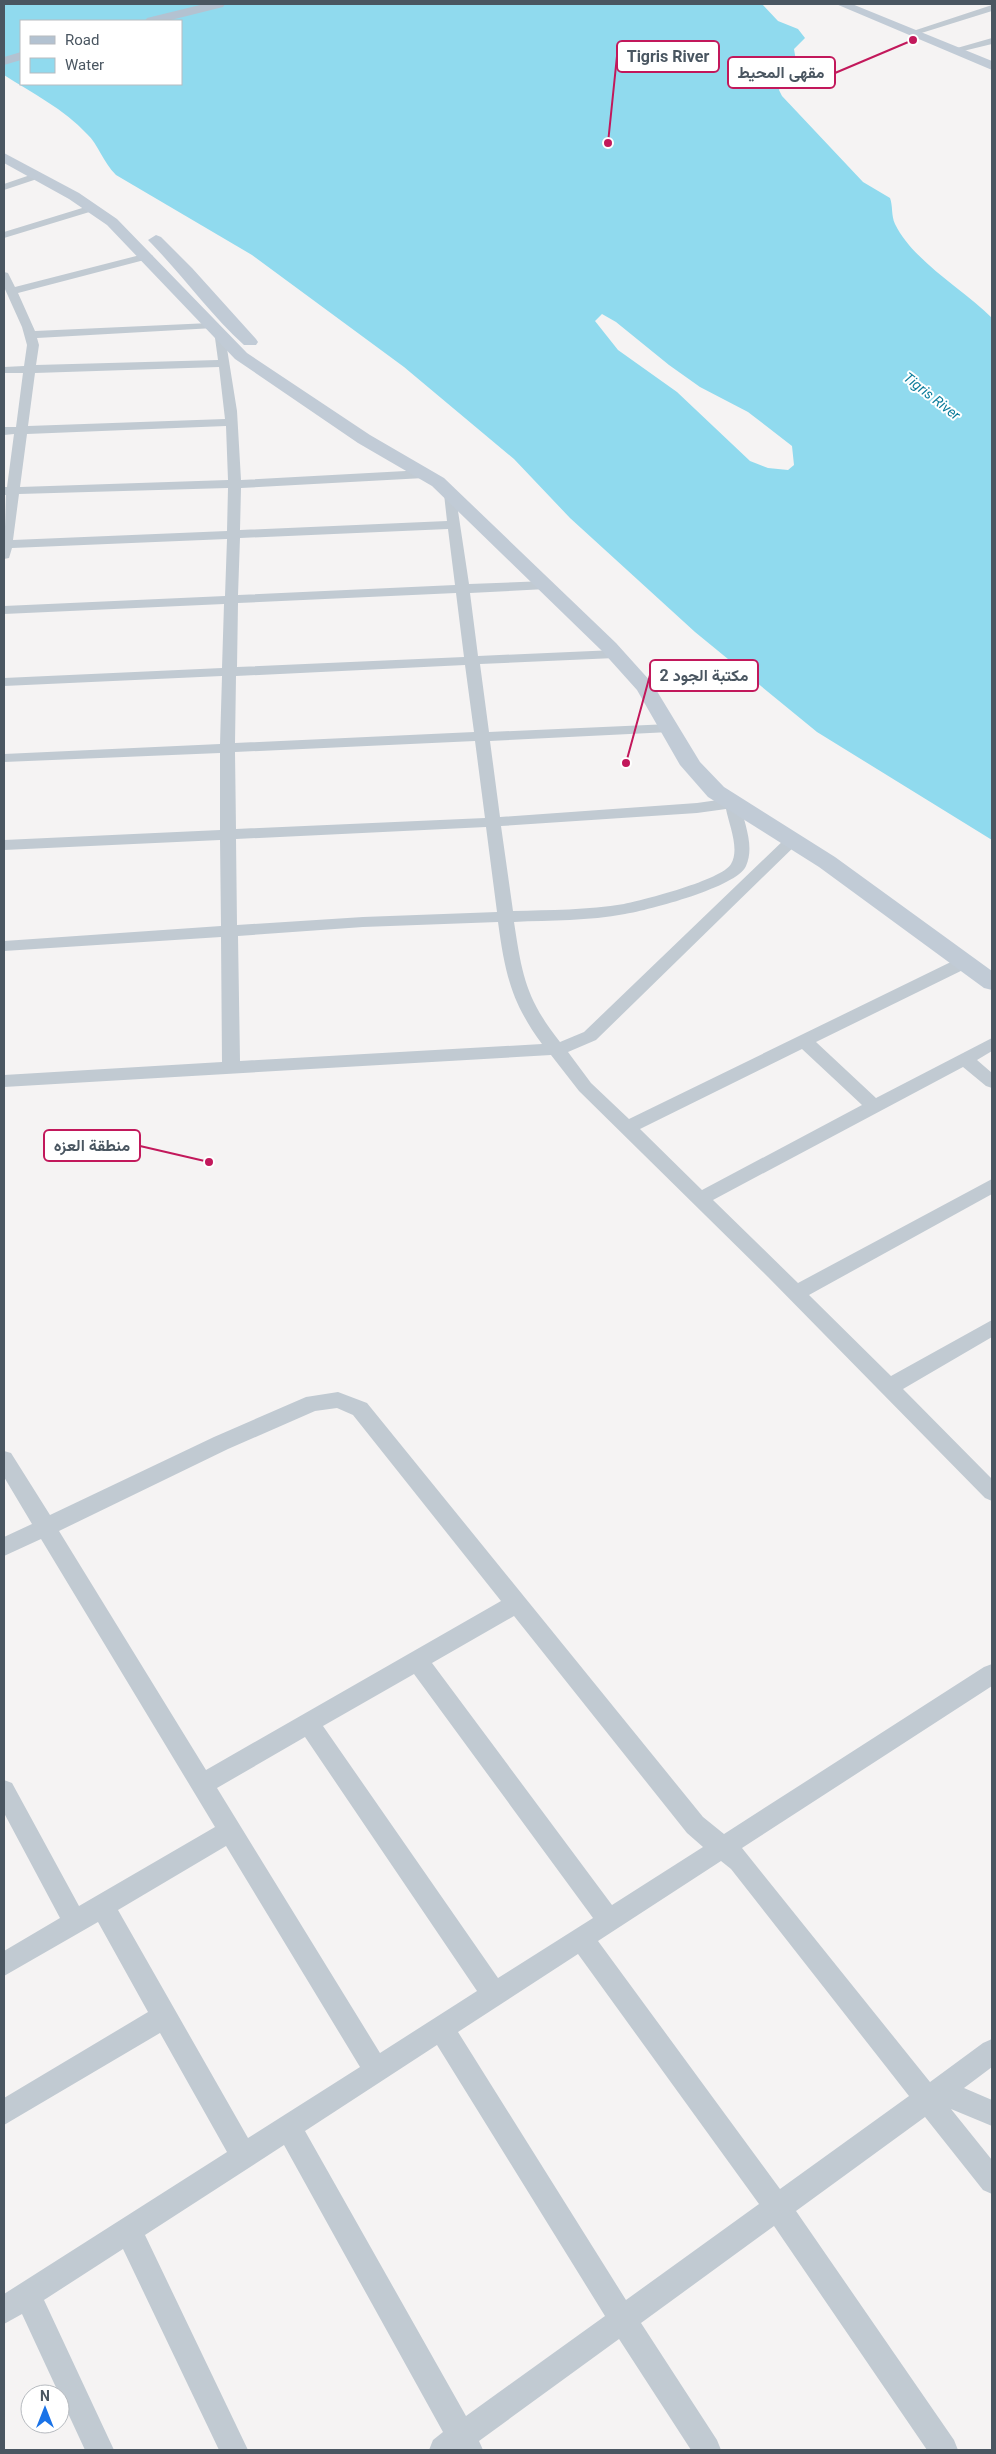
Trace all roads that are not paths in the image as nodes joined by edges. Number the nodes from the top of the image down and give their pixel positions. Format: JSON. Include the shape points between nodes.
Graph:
{"nodes":[{"id":1,"x":218,"y":4,"type":"edge"},
{"id":2,"x":842,"y":4,"type":"edge"},
{"id":3,"x":992,"y":8,"type":"edge"},
{"id":4,"x":156,"y":20,"type":"edge"},
{"id":5,"x":912,"y":33,"type":"junction"},
{"id":6,"x":992,"y":41,"type":"edge"},
{"id":7,"x":955,"y":50,"type":"junction"},
{"id":8,"x":20,"y":56,"type":"edge"},
{"id":9,"x":4,"y":61,"type":"edge"},
{"id":10,"x":992,"y":66,"type":"edge"},
{"id":11,"x":4,"y":146,"type":"edge"},
{"id":12,"x":17,"y":160,"type":"edge"},
{"id":13,"x":36,"y":176,"type":"junction"},
{"id":14,"x":4,"y":187,"type":"edge"},
{"id":15,"x":92,"y":208,"type":"junction"},
{"id":16,"x":130,"y":217,"type":"dead end"},
{"id":17,"x":143,"y":228,"type":"dead end"},
{"id":18,"x":4,"y":235,"type":"edge"},
{"id":19,"x":148,"y":256,"type":"junction"},
{"id":20,"x":4,"y":274,"type":"edge"},
{"id":21,"x":12,"y":291,"type":"junction"},
{"id":22,"x":210,"y":326,"type":"junction"},
{"id":23,"x":31,"y":335,"type":"junction"},
{"id":24,"x":221,"y":338,"type":"junction"},
{"id":25,"x":277,"y":361,"type":"dead end"},
{"id":26,"x":224,"y":363,"type":"junction"},
{"id":27,"x":31,"y":369,"type":"junction"},
{"id":28,"x":4,"y":370,"type":"edge"},
{"id":29,"x":232,"y":422,"type":"junction"},
{"id":30,"x":4,"y":430,"type":"edge"},
{"id":31,"x":22,"y":430,"type":"junction"},
{"id":32,"x":396,"y":439,"type":"dead end"},
{"id":33,"x":437,"y":483,"type":"junction"},
{"id":34,"x":235,"y":484,"type":"junction"},
{"id":35,"x":9,"y":491,"type":"edge"},
{"id":36,"x":454,"y":525,"type":"junction"},
{"id":37,"x":234,"y":536,"type":"junction"},
{"id":38,"x":4,"y":548,"type":"edge"},
{"id":39,"x":546,"y":586,"type":"junction"},
{"id":40,"x":462,"y":590,"type":"junction"},
{"id":41,"x":232,"y":600,"type":"junction"},
{"id":42,"x":4,"y":610,"type":"edge"},
{"id":43,"x":615,"y":654,"type":"junction"},
{"id":44,"x":472,"y":661,"type":"junction"},
{"id":45,"x":228,"y":672,"type":"junction"},
{"id":46,"x":4,"y":682,"type":"edge"},
{"id":47,"x":670,"y":728,"type":"junction"},
{"id":48,"x":482,"y":738,"type":"junction"},
{"id":49,"x":227,"y":748,"type":"junction"},
{"id":50,"x":4,"y":758,"type":"edge"},
{"id":51,"x":732,"y":803,"type":"junction"},
{"id":52,"x":493,"y":822,"type":"junction"},
{"id":53,"x":227,"y":835,"type":"junction"},
{"id":54,"x":793,"y":840,"type":"junction"},
{"id":55,"x":4,"y":846,"type":"edge"},
{"id":56,"x":506,"y":916,"type":"junction"},
{"id":57,"x":229,"y":931,"type":"junction"},
{"id":58,"x":4,"y":946,"type":"edge"},
{"id":59,"x":965,"y":962,"type":"junction"},
{"id":60,"x":992,"y":982,"type":"edge"},
{"id":61,"x":804,"y":1042,"type":"junction"},
{"id":62,"x":992,"y":1044,"type":"edge"},
{"id":63,"x":555,"y":1049,"type":"junction"},
{"id":64,"x":965,"y":1059,"type":"junction"},
{"id":65,"x":232,"y":1068,"type":"junction"},
{"id":66,"x":4,"y":1081,"type":"edge"},
{"id":67,"x":992,"y":1082,"type":"edge"},
{"id":68,"x":875,"y":1107,"type":"junction"},
{"id":69,"x":627,"y":1128,"type":"junction"},
{"id":70,"x":992,"y":1186,"type":"edge"},
{"id":71,"x":700,"y":1199,"type":"junction"},
{"id":72,"x":796,"y":1293,"type":"junction"},
{"id":73,"x":992,"y":1328,"type":"edge"},
{"id":74,"x":889,"y":1387,"type":"junction"},
{"id":75,"x":4,"y":1459,"type":"edge"},
{"id":76,"x":991,"y":1489,"type":"edge"},
{"id":77,"x":46,"y":1526,"type":"junction"},
{"id":78,"x":4,"y":1547,"type":"edge"},
{"id":79,"x":517,"y":1603,"type":"junction"},
{"id":80,"x":418,"y":1660,"type":"junction"},
{"id":81,"x":992,"y":1674,"type":"edge"},
{"id":82,"x":308,"y":1723,"type":"junction"},
{"id":83,"x":203,"y":1784,"type":"junction"},
{"id":84,"x":4,"y":1791,"type":"edge"},
{"id":85,"x":231,"y":1830,"type":"junction"},
{"id":86,"x":724,"y":1846,"type":"junction"},
{"id":87,"x":102,"y":1906,"type":"junction"},
{"id":88,"x":609,"y":1920,"type":"junction"},
{"id":89,"x":75,"y":1922,"type":"junction"},
{"id":90,"x":581,"y":1938,"type":"junction"},
{"id":91,"x":4,"y":1964,"type":"edge"},
{"id":92,"x":494,"y":1994,"type":"junction"},
{"id":93,"x":164,"y":2016,"type":"junction"},
{"id":94,"x":441,"y":2028,"type":"junction"},
{"id":95,"x":992,"y":2052,"type":"edge"},
{"id":96,"x":376,"y":2070,"type":"junction"},
{"id":97,"x":934,"y":2095,"type":"junction"},
{"id":98,"x":4,"y":2112,"type":"edge"},
{"id":99,"x":992,"y":2113,"type":"edge"},
{"id":100,"x":288,"y":2126,"type":"junction"},
{"id":101,"x":243,"y":2155,"type":"junction"},
{"id":102,"x":992,"y":2181,"type":"edge"},
{"id":103,"x":778,"y":2208,"type":"junction"},
{"id":104,"x":128,"y":2229,"type":"junction"},
{"id":105,"x":26,"y":2295,"type":"junction"},
{"id":106,"x":4,"y":2310,"type":"edge"},
{"id":107,"x":623,"y":2320,"type":"junction"},
{"id":108,"x":458,"y":2446,"type":"edge"},
{"id":109,"x":100,"y":2450,"type":"edge"},
{"id":110,"x":234,"y":2450,"type":"edge"},
{"id":111,"x":706,"y":2450,"type":"edge"},
{"id":112,"x":944,"y":2450,"type":"edge"}],
"edges":[{"from":1,"to":4,"type":"main road"},
{"from":2,"to":5,"type":"main road"},
{"from":3,"to":5,"type":"street"},
{"from":5,"to":7,"type":"main road"},
{"from":6,"to":7,"type":"street"},
{"from":7,"to":10,"type":"main road"},
{"from":8,"to":9,"type":"main road"},
{"from":11,"to":12,"type":"main road"},
{"from":12,"to":13,"type":"main road"},
{"from":12,"to":16,"type":"main road","via":[[80,183]]},
{"from":13,"to":14,"type":"street"},
{"from":13,"to":15,"type":"main road"},
{"from":15,"to":18,"type":"street"},
{"from":15,"to":19,"type":"main road"},
{"from":17,"to":25,"type":"main road","via":[[187,271],[238,331]]},
{"from":19,"to":21,"type":"street"},
{"from":19,"to":22,"type":"main road"},
{"from":20,"to":21,"type":"street"},
{"from":21,"to":23,"type":"street"},
{"from":22,"to":23,"type":"street"},
{"from":22,"to":24,"type":"main road"},
{"from":23,"to":27,"type":"street"},
{"from":24,"to":26,"type":"street"},
{"from":24,"to":33,"type":"main road","via":[[272,378]]},
{"from":26,"to":27,"type":"street"},
{"from":26,"to":29,"type":"street"},
{"from":27,"to":28,"type":"street"},
{"from":27,"to":31,"type":"street"},
{"from":29,"to":31,"type":"street"},
{"from":29,"to":34,"type":"street"},
{"from":30,"to":31,"type":"street"},
{"from":31,"to":35,"type":"street"},
{"from":32,"to":33,"type":"main road","via":[[424,460]]},
{"from":33,"to":34,"type":"street"},
{"from":33,"to":36,"type":"street"},
{"from":33,"to":39,"type":"main road"},
{"from":34,"to":35,"type":"street"},
{"from":34,"to":37,"type":"street"},
{"from":35,"to":38,"type":"street"},
{"from":36,"to":37,"type":"street"},
{"from":36,"to":40,"type":"street"},
{"from":37,"to":38,"type":"street"},
{"from":37,"to":41,"type":"street"},
{"from":39,"to":40,"type":"street"},
{"from":39,"to":43,"type":"main road"},
{"from":40,"to":41,"type":"street"},
{"from":40,"to":44,"type":"street"},
{"from":41,"to":42,"type":"street"},
{"from":41,"to":45,"type":"street"},
{"from":43,"to":44,"type":"street"},
{"from":43,"to":47,"type":"main road","via":[[645,687]]},
{"from":44,"to":45,"type":"street"},
{"from":44,"to":48,"type":"street"},
{"from":45,"to":46,"type":"street"},
{"from":45,"to":49,"type":"street"},
{"from":47,"to":48,"type":"street"},
{"from":47,"to":51,"type":"main road","via":[[691,765],[716,792]]},
{"from":48,"to":49,"type":"street"},
{"from":48,"to":52,"type":"street"},
{"from":49,"to":50,"type":"street"},
{"from":49,"to":53,"type":"street"},
{"from":51,"to":52,"type":"street"},
{"from":51,"to":54,"type":"main road"},
{"from":51,"to":56,"type":"street","via":[[743,852],[742,861],[731,874],[720,880],[625,909]]},
{"from":52,"to":53,"type":"street"},
{"from":52,"to":56,"type":"street"},
{"from":53,"to":55,"type":"street"},
{"from":53,"to":57,"type":"street"},
{"from":54,"to":59,"type":"main road"},
{"from":54,"to":63,"type":"street","via":[[590,1036],[573,1045]]},
{"from":56,"to":57,"type":"street"},
{"from":56,"to":63,"type":"street","via":[[512,965],[521,994],[532,1018]]},
{"from":57,"to":58,"type":"street"},
{"from":57,"to":65,"type":"street"},
{"from":59,"to":60,"type":"main road"},
{"from":59,"to":61,"type":"street"},
{"from":61,"to":68,"type":"street"},
{"from":61,"to":69,"type":"street"},
{"from":62,"to":64,"type":"street"},
{"from":63,"to":65,"type":"street"},
{"from":63,"to":69,"type":"street","via":[[585,1087]]},
{"from":64,"to":67,"type":"street"},
{"from":64,"to":68,"type":"street"},
{"from":65,"to":66,"type":"street"},
{"from":68,"to":71,"type":"street"},
{"from":69,"to":71,"type":"street"},
{"from":70,"to":72,"type":"street"},
{"from":71,"to":72,"type":"street"},
{"from":72,"to":74,"type":"street"},
{"from":73,"to":74,"type":"street"},
{"from":74,"to":76,"type":"street"},
{"from":75,"to":77,"type":"street"},
{"from":77,"to":78,"type":"street"},
{"from":77,"to":79,"type":"street","via":[[263,1425],[321,1401],[338,1400],[360,1409]]},
{"from":77,"to":83,"type":"street"},
{"from":79,"to":80,"type":"street"},
{"from":79,"to":86,"type":"street","via":[[695,1825]]},
{"from":80,"to":82,"type":"street"},
{"from":80,"to":88,"type":"street"},
{"from":81,"to":86,"type":"street"},
{"from":82,"to":83,"type":"street"},
{"from":82,"to":92,"type":"street"},
{"from":83,"to":85,"type":"street"},
{"from":84,"to":89,"type":"street"},
{"from":85,"to":87,"type":"street"},
{"from":85,"to":96,"type":"street"},
{"from":86,"to":88,"type":"street"},
{"from":86,"to":97,"type":"street"},
{"from":87,"to":89,"type":"street"},
{"from":87,"to":93,"type":"street"},
{"from":88,"to":90,"type":"street"},
{"from":89,"to":91,"type":"street"},
{"from":90,"to":92,"type":"street"},
{"from":90,"to":103,"type":"street"},
{"from":92,"to":94,"type":"street"},
{"from":93,"to":98,"type":"street"},
{"from":93,"to":101,"type":"street"},
{"from":94,"to":96,"type":"street"},
{"from":94,"to":107,"type":"street"},
{"from":95,"to":97,"type":"street"},
{"from":96,"to":100,"type":"street"},
{"from":97,"to":99,"type":"street"},
{"from":97,"to":102,"type":"street"},
{"from":97,"to":103,"type":"street"},
{"from":100,"to":101,"type":"street"},
{"from":100,"to":108,"type":"street"},
{"from":101,"to":104,"type":"street"},
{"from":103,"to":107,"type":"street"},
{"from":103,"to":112,"type":"street"},
{"from":104,"to":105,"type":"street"},
{"from":104,"to":110,"type":"street"},
{"from":105,"to":106,"type":"street"},
{"from":105,"to":109,"type":"street"},
{"from":107,"to":108,"type":"street"},
{"from":107,"to":111,"type":"street"}]}
